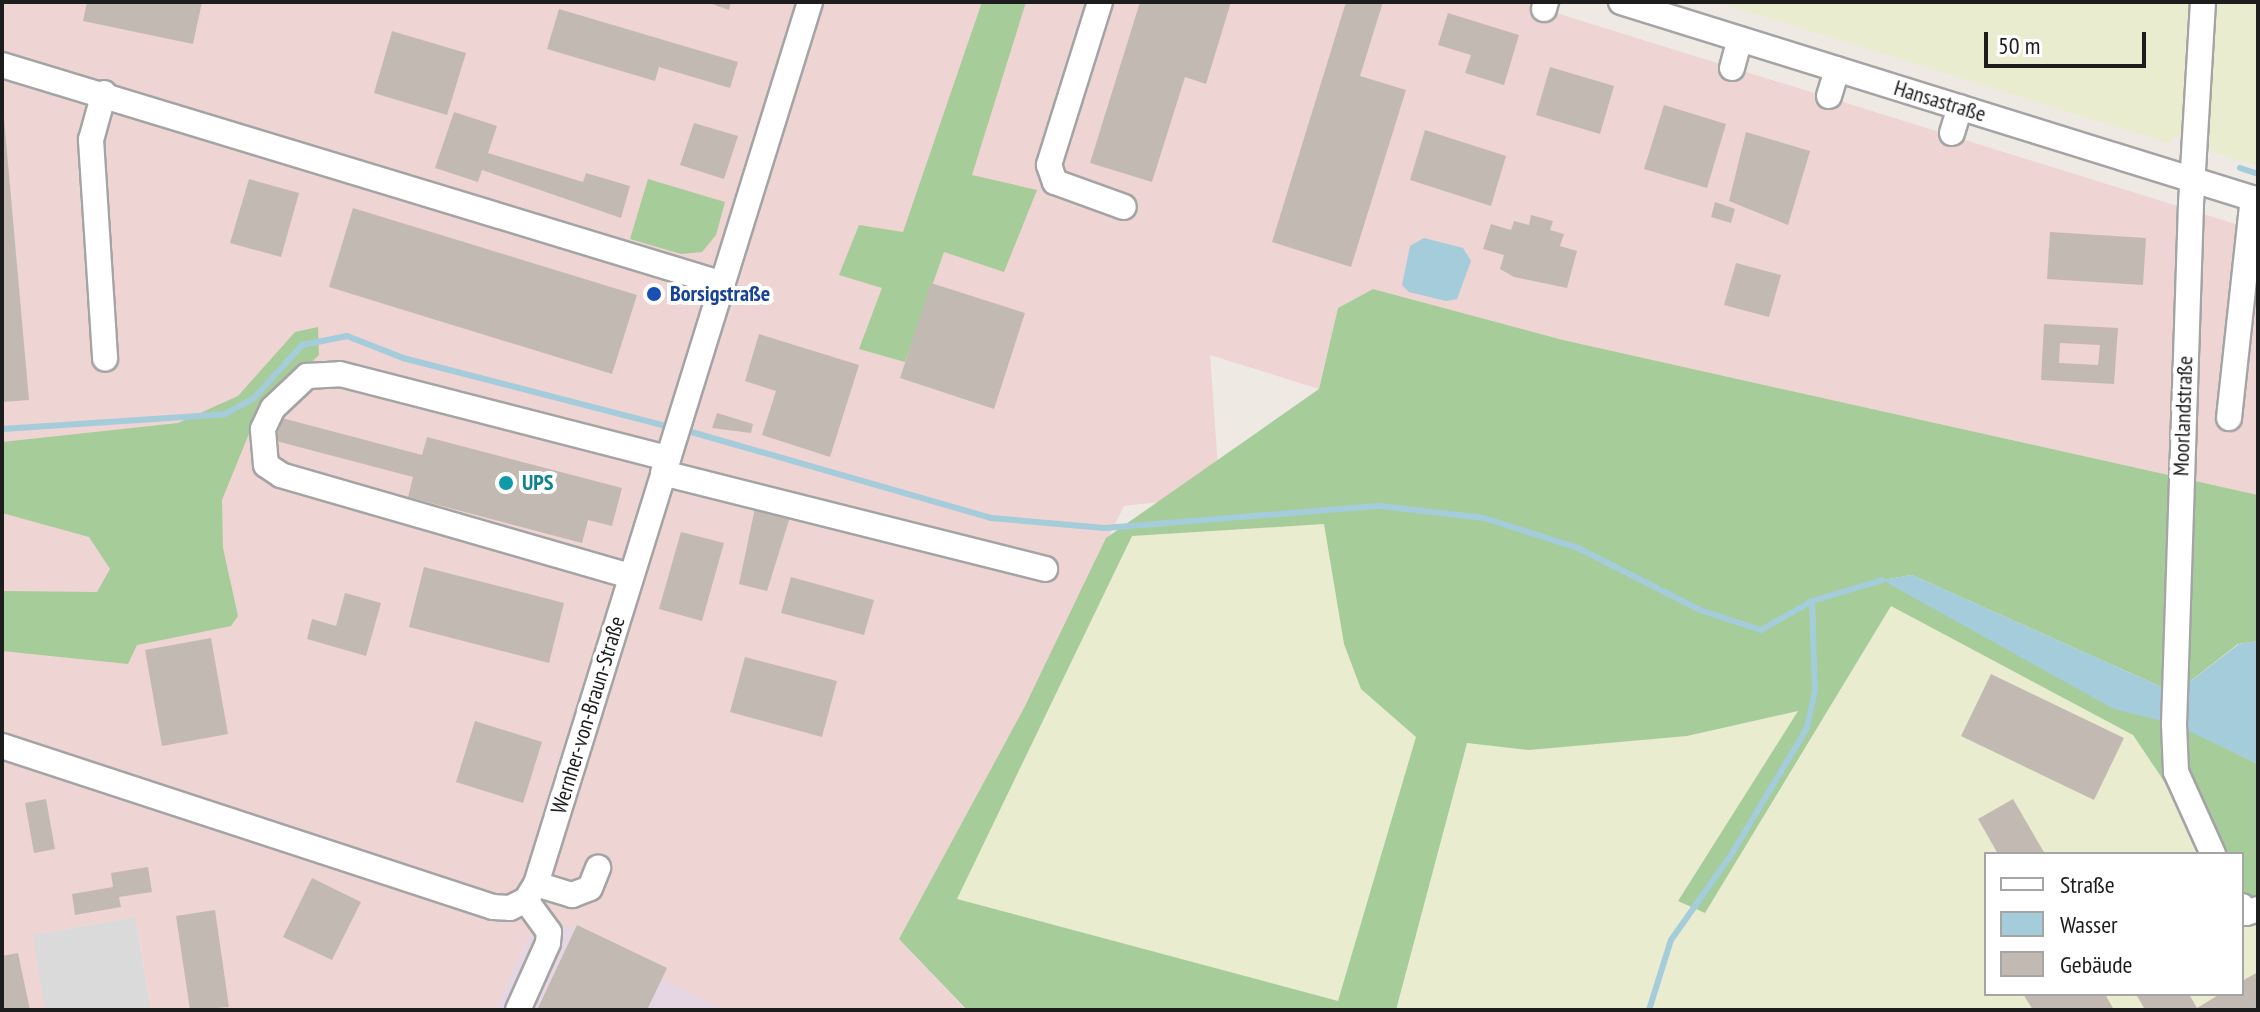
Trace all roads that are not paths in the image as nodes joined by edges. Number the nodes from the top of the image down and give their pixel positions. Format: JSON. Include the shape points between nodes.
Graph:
{"nodes":[{"id":1,"x":810,"y":2,"type":"edge"},
{"id":2,"x":1100,"y":2,"type":"edge"},
{"id":3,"x":1621,"y":2,"type":"edge"},
{"id":4,"x":2203,"y":2,"type":"edge"},
{"id":5,"x":1740,"y":39,"type":"junction"},
{"id":6,"x":2,"y":65,"type":"edge"},
{"id":7,"x":1732,"y":68,"type":"dead end"},
{"id":8,"x":1837,"y":69,"type":"junction"},
{"id":9,"x":104,"y":93,"type":"junction"},
{"id":10,"x":1829,"y":96,"type":"dead end"},
{"id":11,"x":1960,"y":107,"type":"junction"},
{"id":12,"x":1952,"y":133,"type":"dead end"},
{"id":13,"x":2192,"y":179,"type":"junction"},
{"id":14,"x":2255,"y":199,"type":"edge"},
{"id":15,"x":1124,"y":207,"type":"dead end"},
{"id":16,"x":720,"y":283,"type":"junction"},
{"id":17,"x":105,"y":359,"type":"dead end"},
{"id":18,"x":2229,"y":418,"type":"dead end"},
{"id":19,"x":668,"y":458,"type":"junction"},
{"id":20,"x":1045,"y":569,"type":"dead end"},
{"id":21,"x":630,"y":576,"type":"junction"},
{"id":22,"x":2,"y":746,"type":"edge"},
{"id":23,"x":2212,"y":852,"type":"edge"},
{"id":24,"x":598,"y":868,"type":"dead end"},
{"id":25,"x":531,"y":892,"type":"junction"},
{"id":26,"x":518,"y":1010,"type":"edge"}],
"edges":[{"from":1,"to":16,"type":"street","name":"Wernher-von-Braun-Straße"},
{"from":2,"to":15,"type":"street","via":[[1049,165],[1055,182]]},
{"from":3,"to":5,"type":"street","name":"Hansastraße"},
{"from":4,"to":13,"type":"street","name":"Moorlandstraße"},
{"from":5,"to":7,"type":"street"},
{"from":5,"to":8,"type":"street","name":"Hansastraße"},
{"from":6,"to":9,"type":"street"},
{"from":8,"to":10,"type":"street"},
{"from":8,"to":11,"type":"street","name":"Hansastraße"},
{"from":9,"to":16,"type":"street","via":[[351,162]]},
{"from":9,"to":17,"type":"street","via":[[91,140]]},
{"from":11,"to":12,"type":"street"},
{"from":11,"to":13,"type":"street","name":"Hansastraße","via":[[2090,160]]},
{"from":13,"to":14,"type":"street","name":"Hansastraße"},
{"from":13,"to":23,"type":"street","name":"Moorlandstraße","via":[[2174,724],[2176,772]]},
{"from":14,"to":18,"type":"street"},
{"from":16,"to":19,"type":"street","name":"Wernher-von-Braun-Straße"},
{"from":19,"to":20,"type":"street"},
{"from":19,"to":21,"type":"street","name":"Wernher-von-Braun-Straße"},
{"from":19,"to":21,"type":"street","via":[[340,374],[307,376],[273,408],[263,429],[266,465],[281,475]]},
{"from":21,"to":25,"type":"street","name":"Wernher-von-Braun-Straße"},
{"from":22,"to":25,"type":"street","via":[[203,800],[411,870],[492,914]]},
{"from":24,"to":25,"type":"street","via":[[590,888],[572,895]]},
{"from":25,"to":26,"type":"street","via":[[549,932],[548,943]]}]}
